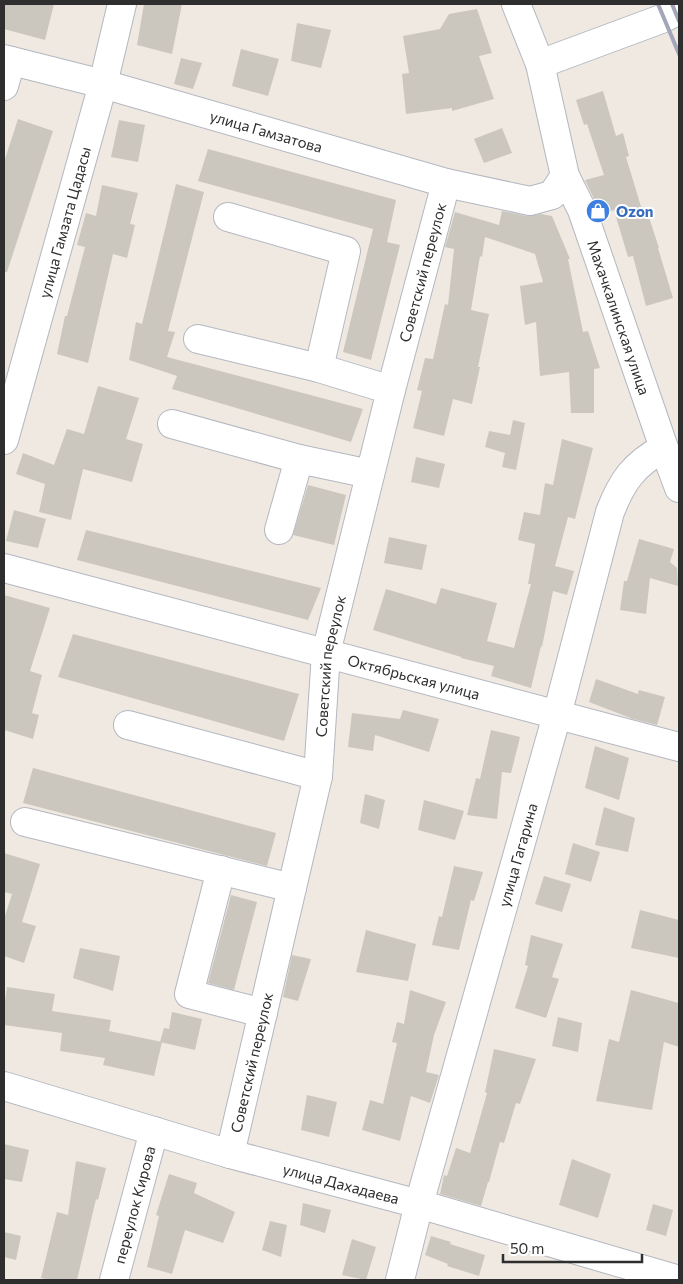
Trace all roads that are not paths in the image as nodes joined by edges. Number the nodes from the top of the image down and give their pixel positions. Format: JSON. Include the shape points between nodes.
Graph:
{"nodes":[{"id":1,"x":122,"y":4,"type":"edge"},
{"id":2,"x":516,"y":4,"type":"edge"},
{"id":3,"x":679,"y":10,"type":"edge"},
{"id":4,"x":540,"y":64,"type":"junction"},
{"id":5,"x":6,"y":69,"type":"edge"},
{"id":6,"x":103,"y":84,"type":"junction"},
{"id":7,"x":565,"y":176,"type":"junction"},
{"id":8,"x":446,"y":183,"type":"junction"},
{"id":9,"x":228,"y":217,"type":"dead end"},
{"id":10,"x":198,"y":338,"type":"dead end"},
{"id":11,"x":319,"y":368,"type":"junction"},
{"id":12,"x":391,"y":390,"type":"junction"},
{"id":13,"x":172,"y":424,"type":"dead end"},
{"id":14,"x":4,"y":440,"type":"edge"},
{"id":15,"x":664,"y":448,"type":"junction"},
{"id":16,"x":299,"y":459,"type":"junction"},
{"id":17,"x":370,"y":474,"type":"junction"},
{"id":18,"x":679,"y":488,"type":"edge"},
{"id":19,"x":279,"y":530,"type":"dead end"},
{"id":20,"x":4,"y":568,"type":"edge"},
{"id":21,"x":326,"y":653,"type":"junction"},
{"id":22,"x":557,"y":715,"type":"junction"},
{"id":23,"x":128,"y":725,"type":"dead end"},
{"id":24,"x":679,"y":747,"type":"edge"},
{"id":25,"x":318,"y":776,"type":"junction"},
{"id":26,"x":25,"y":822,"type":"dead end"},
{"id":27,"x":221,"y":870,"type":"junction"},
{"id":28,"x":292,"y":888,"type":"junction"},
{"id":29,"x":263,"y":1013,"type":"junction"},
{"id":30,"x":4,"y":1086,"type":"edge"},
{"id":31,"x":154,"y":1131,"type":"junction"},
{"id":32,"x":230,"y":1154,"type":"junction"},
{"id":33,"x":419,"y":1204,"type":"junction"},
{"id":34,"x":114,"y":1280,"type":"edge"},
{"id":35,"x":400,"y":1280,"type":"edge"},
{"id":36,"x":679,"y":1280,"type":"edge"}],
"edges":[{"from":1,"to":6,"type":"street","name":"улица Гамзата Цадасы"},
{"from":2,"to":4,"type":"street","name":"Махачкалинская улица"},
{"from":3,"to":4,"type":"street"},
{"from":4,"to":7,"type":"street","name":"Махачкалинская улица"},
{"from":5,"to":6,"type":"street","name":"улица Гамзатова"},
{"from":6,"to":8,"type":"street","name":"улица Гамзатова"},
{"from":6,"to":14,"type":"street","name":"улица Гамзата Цадасы"},
{"from":7,"to":8,"type":"street","name":"улица Гамзатова","via":[[552,195],[530,201]]},
{"from":7,"to":15,"type":"street","name":"Махачкалинская улица","via":[[582,210]]},
{"from":8,"to":12,"type":"street","name":"Советский переулок"},
{"from":9,"to":11,"type":"street","via":[[346,251]]},
{"from":10,"to":11,"type":"street"},
{"from":11,"to":12,"type":"street"},
{"from":12,"to":17,"type":"street","name":"Советский переулок"},
{"from":13,"to":16,"type":"street"},
{"from":15,"to":18,"type":"street","name":"Махачкалинская улица"},
{"from":15,"to":22,"type":"street","name":"улица Гагарина","via":[[632,471],[617,494]]},
{"from":16,"to":17,"type":"street"},
{"from":16,"to":19,"type":"street"},
{"from":17,"to":21,"type":"street","name":"Советский переулок"},
{"from":20,"to":21,"type":"street","name":"Октябрьская улица"},
{"from":21,"to":22,"type":"street","name":"Октябрьская улица"},
{"from":21,"to":25,"type":"street","name":"Советский переулок"},
{"from":22,"to":24,"type":"street","name":"Октябрьская улица"},
{"from":22,"to":33,"type":"street","name":"улица Гагарина"},
{"from":23,"to":25,"type":"street"},
{"from":25,"to":28,"type":"street","name":"Советский переулок"},
{"from":26,"to":27,"type":"street"},
{"from":27,"to":28,"type":"street"},
{"from":27,"to":29,"type":"street","via":[[189,994]]},
{"from":28,"to":29,"type":"street","name":"Советский переулок"},
{"from":29,"to":32,"type":"street","name":"Советский переулок"},
{"from":30,"to":31,"type":"street","name":"улица Дахадаева"},
{"from":31,"to":32,"type":"street","name":"улица Дахадаева"},
{"from":31,"to":34,"type":"street","name":"переулок Кирова"},
{"from":32,"to":33,"type":"street","name":"улица Дахадаева"},
{"from":33,"to":35,"type":"street","name":"улица Гагарина"},
{"from":33,"to":36,"type":"street","name":"улица Дахадаева"}]}
